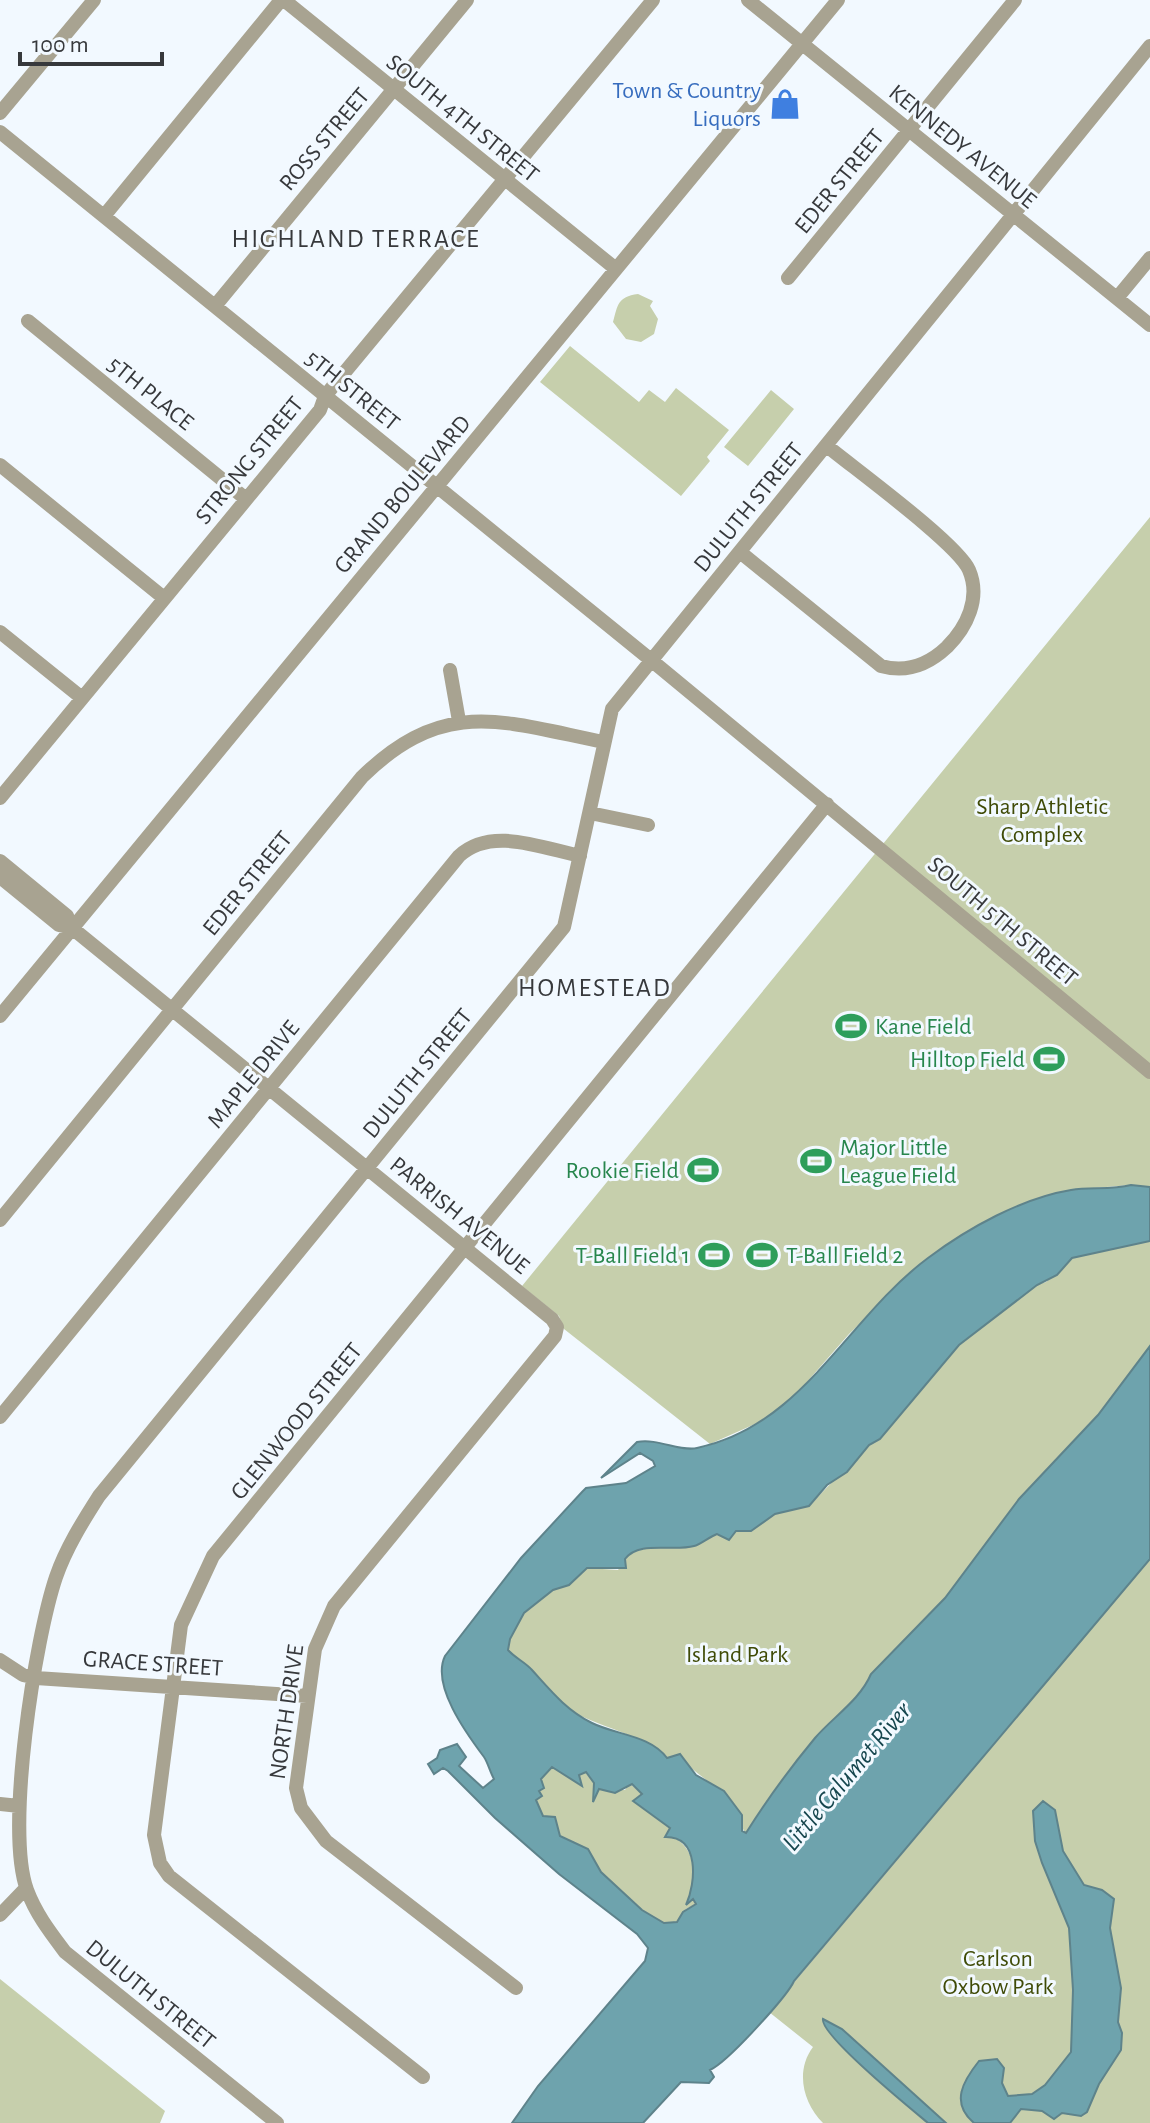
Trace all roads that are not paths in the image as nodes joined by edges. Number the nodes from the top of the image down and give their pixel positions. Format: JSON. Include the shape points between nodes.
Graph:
{"nodes":[{"id":1,"x":94,"y":0,"type":"edge"},
{"id":2,"x":282,"y":0,"type":"edge"},
{"id":3,"x":467,"y":0,"type":"edge"},
{"id":4,"x":653,"y":0,"type":"edge"},
{"id":5,"x":748,"y":0,"type":"edge"},
{"id":6,"x":838,"y":0,"type":"edge"},
{"id":7,"x":1015,"y":0,"type":"edge"},
{"id":8,"x":802,"y":43,"type":"junction"},
{"id":9,"x":1150,"y":46,"type":"edge"},
{"id":10,"x":394,"y":90,"type":"junction"},
{"id":11,"x":0,"y":113,"type":"edge"},
{"id":12,"x":908,"y":129,"type":"junction"},
{"id":13,"x":0,"y":132,"type":"edge"},
{"id":14,"x":504,"y":180,"type":"junction"},
{"id":15,"x":1014,"y":215,"type":"junction"},
{"id":16,"x":104,"y":216,"type":"junction"},
{"id":17,"x":1150,"y":258,"type":"edge"},
{"id":18,"x":616,"y":269,"type":"junction"},
{"id":19,"x":788,"y":278,"type":"dead end"},
{"id":20,"x":1117,"y":298,"type":"junction"},
{"id":21,"x":215,"y":306,"type":"junction"},
{"id":22,"x":28,"y":321,"type":"dead end"},
{"id":23,"x":1150,"y":325,"type":"edge"},
{"id":24,"x":325,"y":396,"type":"junction"},
{"id":25,"x":827,"y":446,"type":"junction"},
{"id":26,"x":0,"y":465,"type":"edge"},
{"id":27,"x":437,"y":487,"type":"junction"},
{"id":28,"x":246,"y":499,"type":"junction"},
{"id":29,"x":740,"y":552,"type":"junction"},
{"id":30,"x":164,"y":598,"type":"junction"},
{"id":31,"x":0,"y":632,"type":"edge"},
{"id":32,"x":651,"y":660,"type":"junction"},
{"id":33,"x":450,"y":670,"type":"dead end"},
{"id":34,"x":82,"y":698,"type":"junction"},
{"id":35,"x":459,"y":721,"type":"junction"},
{"id":36,"x":604,"y":742,"type":"junction"},
{"id":37,"x":0,"y":798,"type":"edge"},
{"id":38,"x":827,"y":804,"type":"junction"},
{"id":39,"x":590,"y":813,"type":"junction"},
{"id":40,"x":648,"y":825,"type":"dead end"},
{"id":41,"x":580,"y":856,"type":"junction"},
{"id":42,"x":0,"y":861,"type":"edge"},
{"id":43,"x":0,"y":877,"type":"edge"},
{"id":44,"x":72,"y":928,"type":"junction"},
{"id":45,"x":172,"y":1010,"type":"junction"},
{"id":46,"x":0,"y":1016,"type":"edge"},
{"id":47,"x":1150,"y":1072,"type":"edge"},
{"id":48,"x":270,"y":1089,"type":"junction"},
{"id":49,"x":368,"y":1169,"type":"junction"},
{"id":50,"x":0,"y":1220,"type":"edge"},
{"id":51,"x":466,"y":1248,"type":"junction"},
{"id":52,"x":557,"y":1327,"type":"joint"},
{"id":53,"x":0,"y":1417,"type":"edge"},
{"id":54,"x":0,"y":1660,"type":"edge"},
{"id":55,"x":36,"y":1678,"type":"junction"},
{"id":56,"x":171,"y":1687,"type":"junction"},
{"id":57,"x":307,"y":1696,"type":"junction"},
{"id":58,"x":0,"y":1804,"type":"edge"},
{"id":59,"x":19,"y":1806,"type":"junction"},
{"id":60,"x":26,"y":1888,"type":"junction"},
{"id":61,"x":0,"y":1915,"type":"edge"},
{"id":62,"x":516,"y":1988,"type":"dead end"},
{"id":63,"x":423,"y":2077,"type":"dead end"},
{"id":64,"x":277,"y":2123,"type":"edge"}],
"edges":[{"from":1,"to":11,"type":"street"},
{"from":2,"to":10,"type":"street","name":"SOUTH 4TH STREET"},
{"from":2,"to":16,"type":"street"},
{"from":3,"to":10,"type":"street","name":"ROSS STREET"},
{"from":4,"to":14,"type":"street","name":"STRONG STREET"},
{"from":5,"to":8,"type":"street","name":"KENNEDY AVENUE"},
{"from":6,"to":8,"type":"street","name":"GRAND BOULEVARD"},
{"from":7,"to":12,"type":"street","name":"EDER STREET"},
{"from":8,"to":12,"type":"street","name":"KENNEDY AVENUE"},
{"from":8,"to":18,"type":"street","name":"GRAND BOULEVARD"},
{"from":9,"to":15,"type":"street","name":"DULUTH STREET"},
{"from":10,"to":14,"type":"street","name":"SOUTH 4TH STREET"},
{"from":10,"to":21,"type":"street","name":"ROSS STREET"},
{"from":12,"to":15,"type":"street","name":"KENNEDY AVENUE"},
{"from":12,"to":19,"type":"street","name":"EDER STREET"},
{"from":13,"to":16,"type":"street","name":"5TH STREET"},
{"from":14,"to":18,"type":"street","name":"SOUTH 4TH STREET"},
{"from":14,"to":24,"type":"street","name":"STRONG STREET"},
{"from":15,"to":20,"type":"street","name":"KENNEDY AVENUE"},
{"from":15,"to":25,"type":"street","name":"DULUTH STREET"},
{"from":16,"to":21,"type":"street","name":"5TH STREET"},
{"from":17,"to":20,"type":"street"},
{"from":18,"to":27,"type":"street","name":"GRAND BOULEVARD"},
{"from":20,"to":23,"type":"street","name":"KENNEDY AVENUE"},
{"from":21,"to":24,"type":"street","name":"5TH STREET"},
{"from":22,"to":28,"type":"street","name":"5TH PLACE"},
{"from":24,"to":27,"type":"street","name":"5TH STREET"},
{"from":24,"to":28,"type":"street","name":"STRONG STREET","via":[[320,410]]},
{"from":25,"to":29,"type":"street","name":"DULUTH STREET"},
{"from":25,"to":29,"type":"street","via":[[966,563],[974,592],[971,610],[954,640],[927,662],[908,669],[881,666]]},
{"from":26,"to":30,"type":"street"},
{"from":27,"to":32,"type":"street","name":"5TH STREET"},
{"from":27,"to":44,"type":"street","name":"GRAND BOULEVARD"},
{"from":28,"to":30,"type":"street","name":"STRONG STREET"},
{"from":29,"to":32,"type":"street","name":"DULUTH STREET"},
{"from":30,"to":34,"type":"street","name":"STRONG STREET"},
{"from":31,"to":34,"type":"street"},
{"from":32,"to":36,"type":"street","name":"DULUTH STREET","via":[[612,709]]},
{"from":32,"to":38,"type":"street","name":"5TH STREET"},
{"from":33,"to":35,"type":"street"},
{"from":34,"to":37,"type":"street","name":"STRONG STREET"},
{"from":35,"to":36,"type":"street","name":"EDER STREET","via":[[503,723]]},
{"from":35,"to":45,"type":"street","name":"EDER STREET","via":[[410,738],[362,777]]},
{"from":36,"to":39,"type":"street","name":"DULUTH STREET"},
{"from":38,"to":47,"type":"street","name":"SOUTH 5TH STREET"},
{"from":38,"to":51,"type":"street","name":"GLENWOOD STREET"},
{"from":39,"to":40,"type":"street"},
{"from":39,"to":41,"type":"street","name":"DULUTH STREET"},
{"from":41,"to":48,"type":"street","name":"MAPLE DRIVE","via":[[498,840],[466,849]]},
{"from":41,"to":49,"type":"street","name":"DULUTH STREET","via":[[564,927]]},
{"from":42,"to":44,"type":"street","name":"PARRISH AVENUE","via":[[67,916]]},
{"from":43,"to":44,"type":"street","name":"PARRISH AVENUE","via":[[59,925]]},
{"from":44,"to":45,"type":"street","name":"PARRISH AVENUE"},
{"from":44,"to":46,"type":"street","name":"GRAND BOULEVARD"},
{"from":45,"to":48,"type":"street","name":"PARRISH AVENUE"},
{"from":45,"to":50,"type":"street","name":"EDER STREET"},
{"from":48,"to":49,"type":"street","name":"PARRISH AVENUE"},
{"from":48,"to":53,"type":"street","name":"MAPLE DRIVE"},
{"from":49,"to":51,"type":"street","name":"PARRISH AVENUE"},
{"from":49,"to":55,"type":"street","name":"DULUTH STREET","via":[[99,1496],[58,1573],[46,1610]]},
{"from":51,"to":52,"type":"street","name":"PARRISH AVENUE"},
{"from":51,"to":56,"type":"street","name":"GLENWOOD STREET","via":[[213,1556],[181,1625]]},
{"from":52,"to":57,"type":"street","name":"NORTH DRIVE","via":[[555,1336],[334,1606],[315,1649]]},
{"from":54,"to":55,"type":"street","name":"GRACE STREET"},
{"from":55,"to":56,"type":"street","name":"GRACE STREET"},
{"from":55,"to":59,"type":"street","name":"DULUTH STREET"},
{"from":56,"to":57,"type":"street","name":"GRACE STREET"},
{"from":56,"to":63,"type":"street","name":"GLENWOOD STREET","via":[[154,1835],[160,1863],[169,1876]]},
{"from":57,"to":62,"type":"street","name":"NORTH DRIVE","via":[[296,1788],[314,1829]]},
{"from":58,"to":59,"type":"street"},
{"from":59,"to":60,"type":"street","name":"DULUTH STREET"},
{"from":60,"to":61,"type":"street"},
{"from":60,"to":64,"type":"street","name":"DULUTH STREET","via":[[65,1952]]}]}
